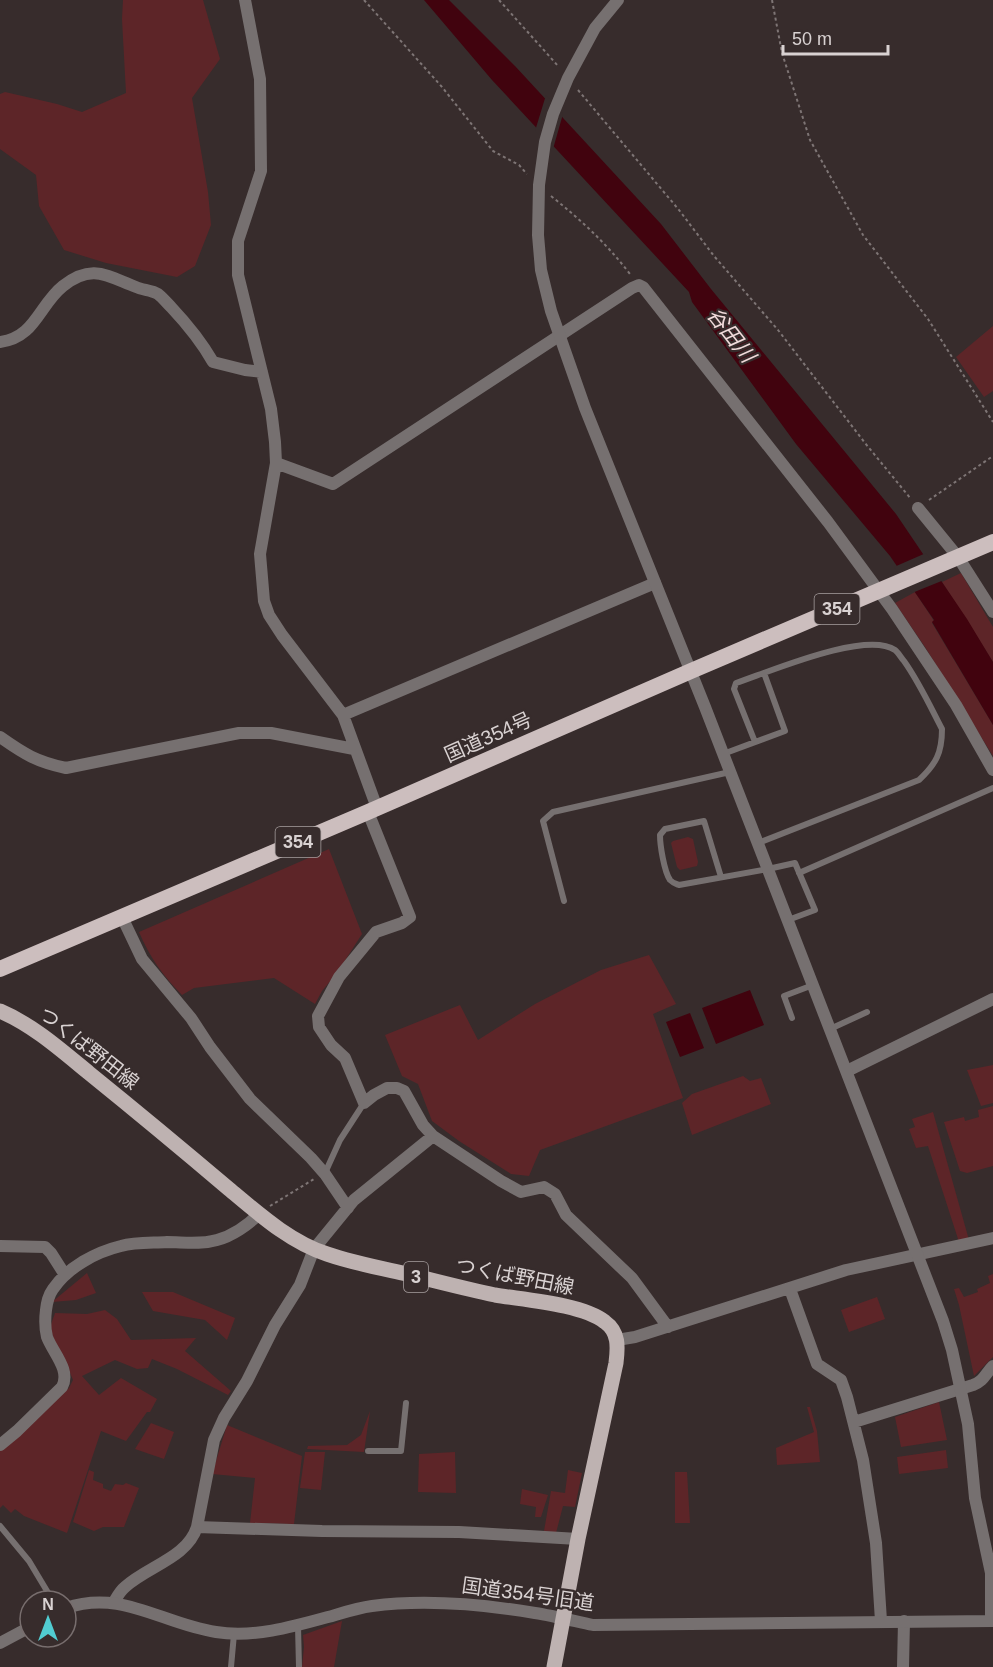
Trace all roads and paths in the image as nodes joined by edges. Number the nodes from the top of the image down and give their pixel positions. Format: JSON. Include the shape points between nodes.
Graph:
{"nodes":[{"id":1,"x":245,"y":0,"type":"edge"},
{"id":2,"x":364,"y":0,"type":"edge"},
{"id":3,"x":499,"y":0,"type":"edge"},
{"id":4,"x":618,"y":0,"type":"edge"},
{"id":5,"x":772,"y":0,"type":"edge"},
{"id":6,"x":568,"y":78,"type":"junction"},
{"id":7,"x":539,"y":185,"type":"junction"},
{"id":8,"x":639,"y":285,"type":"junction"},
{"id":9,"x":560,"y":336,"type":"junction"},
{"id":10,"x":0,"y":342,"type":"edge"},
{"id":11,"x":262,"y":372,"type":"junction"},
{"id":12,"x":993,"y":422,"type":"edge"},
{"id":13,"x":993,"y":456,"type":"edge"},
{"id":14,"x":276,"y":463,"type":"junction"},
{"id":15,"x":918,"y":508,"type":"junction"},
{"id":16,"x":993,"y":542,"type":"edge"},
{"id":17,"x":954,"y":559,"type":"junction"},
{"id":18,"x":655,"y":583,"type":"junction"},
{"id":19,"x":883,"y":590,"type":"junction"},
{"id":20,"x":989,"y":599,"type":"edge"},
{"id":21,"x":993,"y":612,"type":"edge"},
{"id":22,"x":691,"y":671,"type":"junction"},
{"id":23,"x":764,"y":673,"type":"junction"},
{"id":24,"x":343,"y":715,"type":"junction"},
{"id":25,"x":0,"y":737,"type":"edge"},
{"id":26,"x":755,"y":742,"type":"junction"},
{"id":27,"x":354,"y":749,"type":"junction"},
{"id":28,"x":723,"y":754,"type":"junction"},
{"id":29,"x":993,"y":770,"type":"edge"},
{"id":30,"x":730,"y":772,"type":"junction"},
{"id":31,"x":993,"y":789,"type":"edge"},
{"id":32,"x":372,"y":810,"type":"junction"},
{"id":33,"x":758,"y":843,"type":"junction"},
{"id":34,"x":768,"y":869,"type":"junction"},
{"id":35,"x":799,"y":873,"type":"junction"},
{"id":36,"x":721,"y":877,"type":"junction"},
{"id":37,"x":564,"y":901,"type":"dead end"},
{"id":38,"x":122,"y":917,"type":"junction"},
{"id":39,"x":788,"y":920,"type":"junction"},
{"id":40,"x":0,"y":969,"type":"edge"},
{"id":41,"x":813,"y":985,"type":"junction"},
{"id":42,"x":993,"y":999,"type":"edge"},
{"id":43,"x":0,"y":1011,"type":"edge"},
{"id":44,"x":867,"y":1012,"type":"dead end"},
{"id":45,"x":792,"y":1017,"type":"dead end"},
{"id":46,"x":830,"y":1029,"type":"junction"},
{"id":47,"x":847,"y":1071,"type":"junction"},
{"id":48,"x":364,"y":1103,"type":"junction"},
{"id":49,"x":433,"y":1136,"type":"junction"},
{"id":50,"x":325,"y":1174,"type":"junction"},
{"id":51,"x":348,"y":1208,"type":"junction"},
{"id":52,"x":259,"y":1214,"type":"junction"},
{"id":53,"x":993,"y":1238,"type":"edge"},
{"id":54,"x":0,"y":1246,"type":"edge"},
{"id":55,"x":314,"y":1249,"type":"junction"},
{"id":56,"x":917,"y":1256,"type":"junction"},
{"id":57,"x":65,"y":1275,"type":"junction"},
{"id":58,"x":790,"y":1289,"type":"junction"},
{"id":59,"x":668,"y":1327,"type":"junction"},
{"id":60,"x":617,"y":1340,"type":"junction"},
{"id":61,"x":993,"y":1366,"type":"edge"},
{"id":62,"x":962,"y":1389,"type":"junction"},
{"id":63,"x":406,"y":1402,"type":"dead end"},
{"id":64,"x":854,"y":1422,"type":"junction"},
{"id":65,"x":0,"y":1445,"type":"edge"},
{"id":66,"x":368,"y":1451,"type":"dead end"},
{"id":67,"x":0,"y":1526,"type":"edge"},
{"id":68,"x":197,"y":1527,"type":"junction"},
{"id":69,"x":578,"y":1539,"type":"junction"},
{"id":70,"x":46,"y":1589,"type":"edge"},
{"id":71,"x":114,"y":1602,"type":"junction"},
{"id":72,"x":78,"y":1605,"type":"edge"},
{"id":73,"x":563,"y":1619,"type":"junction"},
{"id":74,"x":881,"y":1621,"type":"junction"},
{"id":75,"x":904,"y":1621,"type":"junction"},
{"id":76,"x":992,"y":1621,"type":"edge"},
{"id":77,"x":298,"y":1625,"type":"junction"},
{"id":78,"x":18,"y":1633,"type":"edge"},
{"id":79,"x":234,"y":1634,"type":"junction"},
{"id":80,"x":0,"y":1643,"type":"edge"},
{"id":81,"x":231,"y":1667,"type":"edge"},
{"id":82,"x":299,"y":1667,"type":"edge"},
{"id":83,"x":554,"y":1667,"type":"edge"},
{"id":84,"x":903,"y":1667,"type":"edge"}],
"edges":[{"from":1,"to":11,"type":"street","via":[[260,79],[261,171],[238,241],[238,275]]},
{"from":2,"to":7,"type":"path","via":[[442,87],[493,152],[519,165]]},
{"from":3,"to":6,"type":"path"},
{"from":4,"to":6,"type":"street","via":[[595,28]]},
{"from":5,"to":12,"type":"path","via":[[782,53],[810,140],[863,235],[928,319]]},
{"from":6,"to":7,"type":"street","via":[[548,130]]},
{"from":6,"to":15,"type":"path"},
{"from":7,"to":8,"type":"path","via":[[611,249]]},
{"from":7,"to":9,"type":"street","via":[[541,270]]},
{"from":8,"to":9,"type":"street"},
{"from":8,"to":19,"type":"street"},
{"from":9,"to":14,"type":"street","via":[[333,484]]},
{"from":9,"to":18,"type":"street"},
{"from":10,"to":11,"type":"street","via":[[28,330],[64,284],[95,272],[157,293],[190,327],[213,362]]},
{"from":11,"to":14,"type":"street","via":[[271,409]]},
{"from":13,"to":15,"type":"path"},
{"from":14,"to":24,"type":"street","via":[[260,554],[264,601],[282,635]]},
{"from":15,"to":17,"type":"street"},
{"from":16,"to":17,"type":"highway","name":"国道354号","number":"354"},
{"from":17,"to":19,"type":"highway","name":"国道354号","number":"354"},
{"from":17,"to":20,"type":"street"},
{"from":18,"to":22,"type":"street"},
{"from":18,"to":24,"type":"street"},
{"from":19,"to":22,"type":"highway","name":"国道354号","number":"354"},
{"from":19,"to":29,"type":"street"},
{"from":20,"to":21,"type":"street"},
{"from":22,"to":28,"type":"street"},
{"from":22,"to":32,"type":"highway","name":"国道354号","number":"354"},
{"from":23,"to":26,"type":"lane","via":[[736,683],[734,689]]},
{"from":23,"to":26,"type":"lane","via":[[785,731]]},
{"from":23,"to":33,"type":"lane","via":[[854,645],[880,645],[896,650],[937,719],[942,740],[932,767],[920,780]]},
{"from":24,"to":27,"type":"street"},
{"from":25,"to":27,"type":"street","via":[[30,757],[66,768],[239,733],[271,733]]},
{"from":26,"to":28,"type":"lane"},
{"from":27,"to":32,"type":"street"},
{"from":28,"to":30,"type":"street"},
{"from":30,"to":33,"type":"street"},
{"from":30,"to":37,"type":"lane","via":[[553,813],[543,821]]},
{"from":31,"to":35,"type":"lane"},
{"from":32,"to":38,"type":"highway","name":"国道354号","number":"354"},
{"from":32,"to":48,"type":"street","via":[[410,917],[376,932],[339,977],[318,1016],[319,1027],[345,1058]]},
{"from":33,"to":34,"type":"street"},
{"from":34,"to":35,"type":"lane","via":[[795,863]]},
{"from":34,"to":36,"type":"lane"},
{"from":34,"to":39,"type":"street"},
{"from":35,"to":39,"type":"lane","via":[[815,910]]},
{"from":36,"to":36,"type":"lane","via":[[679,885],[672,882],[660,835],[665,830],[704,821]]},
{"from":38,"to":40,"type":"highway","name":"国道354号","number":"354"},
{"from":38,"to":50,"type":"street","via":[[142,959],[250,1099]]},
{"from":39,"to":41,"type":"street"},
{"from":41,"to":45,"type":"lane","via":[[784,996]]},
{"from":41,"to":46,"type":"street"},
{"from":42,"to":47,"type":"street"},
{"from":43,"to":52,"type":"main road","name":"つくば野田線","number":"3","via":[[44,1036]]},
{"from":44,"to":46,"type":"lane"},
{"from":46,"to":47,"type":"street"},
{"from":47,"to":56,"type":"street"},
{"from":48,"to":49,"type":"street","via":[[387,1088],[404,1091]]},
{"from":48,"to":50,"type":"lane","via":[[340,1140]]},
{"from":49,"to":51,"type":"street"},
{"from":49,"to":59,"type":"street","via":[[520,1192],[544,1187],[555,1194],[566,1215],[632,1278]]},
{"from":50,"to":51,"type":"street"},
{"from":50,"to":52,"type":"path"},
{"from":51,"to":55,"type":"street"},
{"from":52,"to":55,"type":"main road","name":"つくば野田線","number":"3"},
{"from":52,"to":57,"type":"street","via":[[244,1227],[217,1240],[123,1245],[99,1253]]},
{"from":53,"to":56,"type":"street"},
{"from":54,"to":57,"type":"street","via":[[45,1247]]},
{"from":55,"to":60,"type":"main road","name":"つくば野田線","number":"3","via":[[363,1265],[577,1309],[603,1320]]},
{"from":55,"to":68,"type":"street","via":[[300,1285],[214,1440]]},
{"from":56,"to":58,"type":"street","via":[[846,1270]]},
{"from":56,"to":62,"type":"street","via":[[946,1331]]},
{"from":57,"to":65,"type":"street","via":[[48,1298],[46,1335],[66,1381]]},
{"from":58,"to":59,"type":"street"},
{"from":58,"to":64,"type":"street","via":[[817,1364],[841,1380]]},
{"from":59,"to":60,"type":"street"},
{"from":60,"to":69,"type":"main road","via":[[616,1363]]},
{"from":61,"to":62,"type":"street","via":[[982,1382]]},
{"from":62,"to":64,"type":"street"},
{"from":62,"to":76,"type":"street","via":[[975,1498],[991,1573]]},
{"from":63,"to":66,"type":"lane","via":[[401,1450]]},
{"from":64,"to":74,"type":"street","via":[[876,1542]]},
{"from":67,"to":70,"type":"lane"},
{"from":68,"to":69,"type":"street","via":[[459,1532]]},
{"from":68,"to":71,"type":"street","via":[[184,1549],[122,1588]]},
{"from":69,"to":73,"type":"main road"},
{"from":71,"to":72,"type":"street","name":"国道354号旧道"},
{"from":71,"to":79,"type":"street","name":"国道354号旧道","via":[[196,1628]]},
{"from":73,"to":74,"type":"street","name":"国道354号旧道","via":[[593,1625]]},
{"from":73,"to":77,"type":"street","name":"国道354号旧道","via":[[446,1602],[369,1606]]},
{"from":73,"to":83,"type":"main road"},
{"from":74,"to":75,"type":"street","name":"国道354号旧道"},
{"from":75,"to":76,"type":"street","name":"国道354号旧道"},
{"from":75,"to":84,"type":"street"},
{"from":77,"to":79,"type":"street","name":"国道354号旧道"},
{"from":77,"to":82,"type":"lane"},
{"from":78,"to":80,"type":"street"},
{"from":79,"to":81,"type":"lane"}]}
